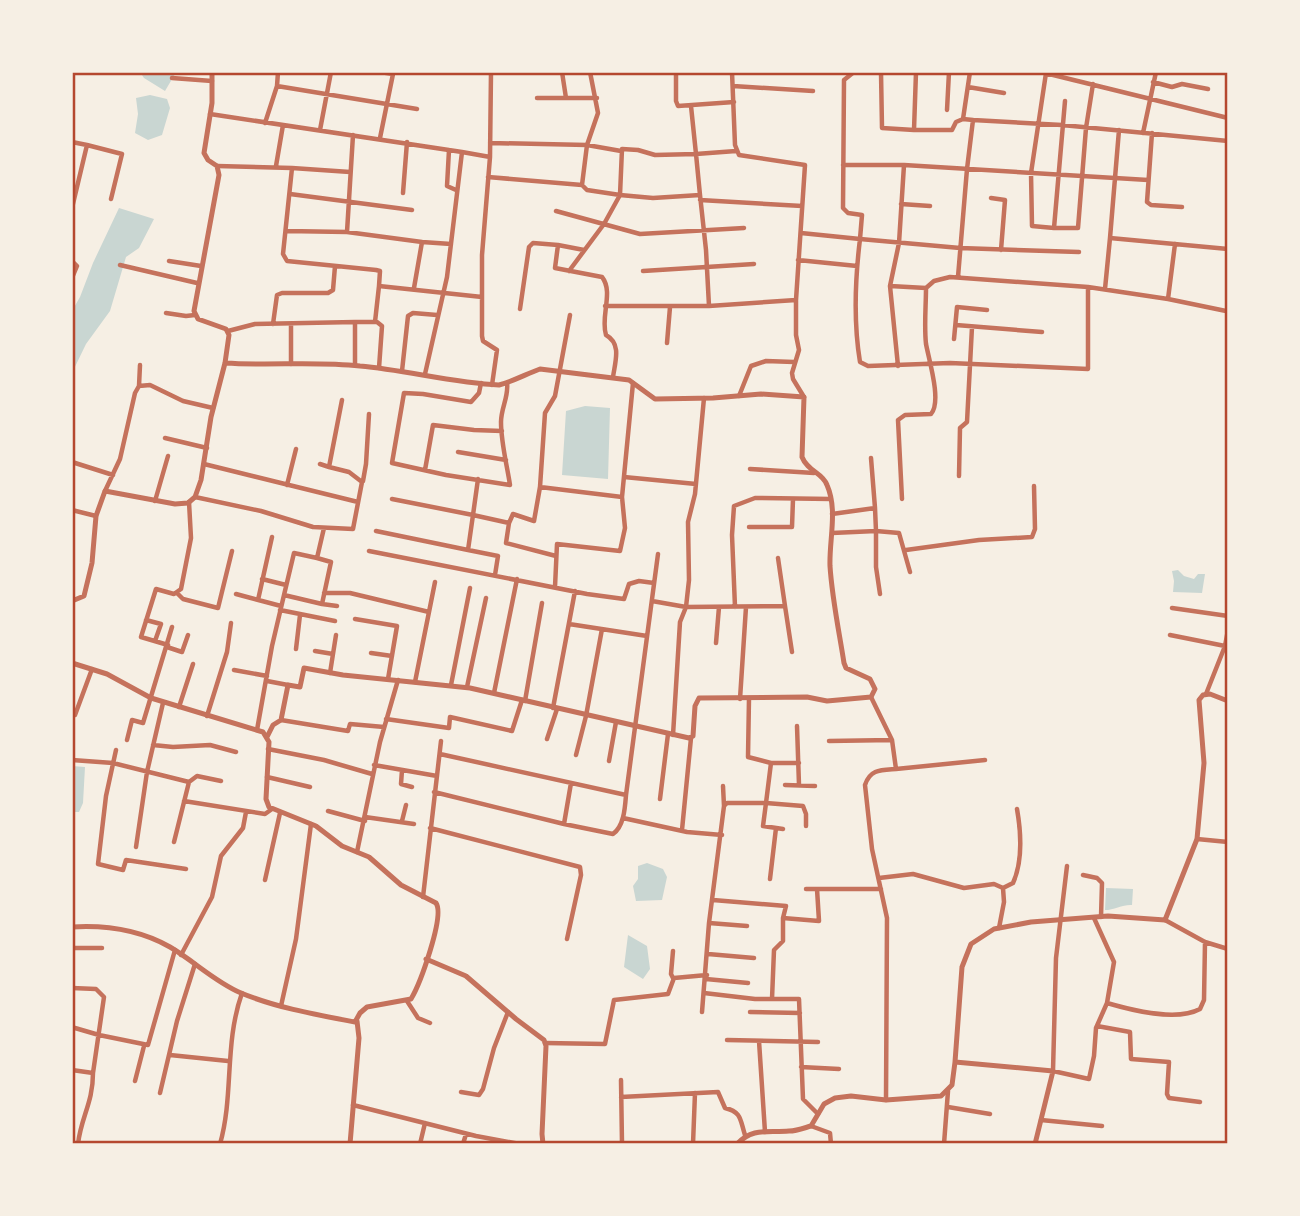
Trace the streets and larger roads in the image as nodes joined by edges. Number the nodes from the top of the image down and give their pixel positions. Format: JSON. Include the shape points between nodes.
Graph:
{"nodes":[{"id":1,"x":212,"y":72,"type":"edge"},
{"id":2,"x":278,"y":72,"type":"edge"},
{"id":3,"x":331,"y":72,"type":"edge"},
{"id":4,"x":380,"y":72,"type":"edge"},
{"id":5,"x":491,"y":72,"type":"edge"},
{"id":6,"x":562,"y":72,"type":"edge"},
{"id":7,"x":590,"y":72,"type":"edge"},
{"id":8,"x":676,"y":72,"type":"edge"},
{"id":9,"x":732,"y":72,"type":"edge"},
{"id":10,"x":855,"y":72,"type":"edge"},
{"id":11,"x":881,"y":72,"type":"edge"},
{"id":12,"x":916,"y":72,"type":"edge"},
{"id":13,"x":949,"y":72,"type":"edge"},
{"id":14,"x":970,"y":72,"type":"edge"},
{"id":15,"x":1044,"y":72,"type":"edge"},
{"id":16,"x":1156,"y":72,"type":"edge"},
{"id":17,"x":393,"y":73,"type":"edge"},
{"id":18,"x":1071,"y":75,"type":"edge"},
{"id":19,"x":172,"y":78,"type":"dead end"},
{"id":20,"x":212,"y":81,"type":"junction"},
{"id":21,"x":1153,"y":82,"type":"junction"},
{"id":22,"x":1093,"y":85,"type":"junction"},
{"id":23,"x":277,"y":86,"type":"junction"},
{"id":24,"x":733,"y":86,"type":"junction"},
{"id":25,"x":968,"y":87,"type":"junction"},
{"id":26,"x":1208,"y":89,"type":"dead end"},
{"id":27,"x":813,"y":91,"type":"dead end"},
{"id":28,"x":327,"y":93,"type":"junction"},
{"id":29,"x":1004,"y":93,"type":"dead end"},
{"id":30,"x":537,"y":98,"type":"dead end"},
{"id":31,"x":566,"y":98,"type":"junction"},
{"id":32,"x":597,"y":98,"type":"junction"},
{"id":33,"x":1148,"y":100,"type":"junction"},
{"id":34,"x":1065,"y":101,"type":"dead end"},
{"id":35,"x":734,"y":102,"type":"junction"},
{"id":36,"x":387,"y":104,"type":"junction"},
{"id":37,"x":691,"y":106,"type":"junction"},
{"id":38,"x":417,"y":109,"type":"dead end"},
{"id":39,"x":947,"y":110,"type":"dead end"},
{"id":40,"x":210,"y":114,"type":"junction"},
{"id":41,"x":1228,"y":117,"type":"edge"},
{"id":42,"x":963,"y":119,"type":"junction"},
{"id":43,"x":973,"y":120,"type":"junction"},
{"id":44,"x":265,"y":123,"type":"junction"},
{"id":45,"x":1039,"y":124,"type":"junction"},
{"id":46,"x":283,"y":125,"type":"junction"},
{"id":47,"x":1062,"y":125,"type":"junction"},
{"id":48,"x":1086,"y":128,"type":"junction"},
{"id":49,"x":320,"y":130,"type":"junction"},
{"id":50,"x":914,"y":130,"type":"junction"},
{"id":51,"x":1119,"y":130,"type":"junction"},
{"id":52,"x":1143,"y":132,"type":"junction"},
{"id":53,"x":1152,"y":133,"type":"junction"},
{"id":54,"x":353,"y":135,"type":"junction"},
{"id":55,"x":380,"y":139,"type":"junction"},
{"id":56,"x":1228,"y":141,"type":"edge"},
{"id":57,"x":72,"y":142,"type":"edge"},
{"id":58,"x":407,"y":142,"type":"junction"},
{"id":59,"x":490,"y":144,"type":"junction"},
{"id":60,"x":87,"y":145,"type":"junction"},
{"id":61,"x":587,"y":145,"type":"junction"},
{"id":62,"x":449,"y":150,"type":"junction"},
{"id":63,"x":621,"y":150,"type":"junction"},
{"id":64,"x":736,"y":151,"type":"junction"},
{"id":65,"x":462,"y":152,"type":"junction"},
{"id":66,"x":695,"y":154,"type":"junction"},
{"id":67,"x":490,"y":157,"type":"junction"},
{"id":68,"x":843,"y":165,"type":"junction"},
{"id":69,"x":216,"y":166,"type":"junction"},
{"id":70,"x":276,"y":166,"type":"junction"},
{"id":71,"x":904,"y":166,"type":"junction"},
{"id":72,"x":292,"y":169,"type":"junction"},
{"id":73,"x":967,"y":169,"type":"junction"},
{"id":74,"x":350,"y":172,"type":"junction"},
{"id":75,"x":1031,"y":173,"type":"junction"},
{"id":76,"x":1057,"y":174,"type":"junction"},
{"id":77,"x":1083,"y":176,"type":"junction"},
{"id":78,"x":488,"y":177,"type":"junction"},
{"id":79,"x":1116,"y":178,"type":"junction"},
{"id":80,"x":1148,"y":180,"type":"junction"},
{"id":81,"x":582,"y":185,"type":"junction"},
{"id":82,"x":456,"y":190,"type":"junction"},
{"id":83,"x":403,"y":193,"type":"dead end"},
{"id":84,"x":290,"y":194,"type":"junction"},
{"id":85,"x":620,"y":195,"type":"junction"},
{"id":86,"x":700,"y":197,"type":"junction"},
{"id":87,"x":991,"y":198,"type":"dead end"},
{"id":88,"x":111,"y":200,"type":"dead end"},
{"id":89,"x":348,"y":200,"type":"junction"},
{"id":90,"x":901,"y":205,"type":"junction"},
{"id":91,"x":802,"y":206,"type":"junction"},
{"id":92,"x":930,"y":206,"type":"dead end"},
{"id":93,"x":1182,"y":207,"type":"dead end"},
{"id":94,"x":72,"y":208,"type":"edge"},
{"id":95,"x":412,"y":210,"type":"dead end"},
{"id":96,"x":556,"y":211,"type":"dead end"},
{"id":97,"x":604,"y":224,"type":"junction"},
{"id":98,"x":744,"y":228,"type":"dead end"},
{"id":99,"x":1054,"y":228,"type":"junction"},
{"id":100,"x":286,"y":231,"type":"junction"},
{"id":101,"x":704,"y":231,"type":"junction"},
{"id":102,"x":347,"y":232,"type":"junction"},
{"id":103,"x":801,"y":233,"type":"junction"},
{"id":104,"x":1110,"y":238,"type":"junction"},
{"id":105,"x":860,"y":239,"type":"junction"},
{"id":106,"x":422,"y":242,"type":"junction"},
{"id":107,"x":899,"y":243,"type":"junction"},
{"id":108,"x":451,"y":244,"type":"junction"},
{"id":109,"x":1175,"y":244,"type":"junction"},
{"id":110,"x":558,"y":245,"type":"junction"},
{"id":111,"x":960,"y":248,"type":"junction"},
{"id":112,"x":1228,"y":249,"type":"edge"},
{"id":113,"x":584,"y":250,"type":"junction"},
{"id":114,"x":1001,"y":250,"type":"junction"},
{"id":115,"x":1079,"y":252,"type":"dead end"},
{"id":116,"x":799,"y":260,"type":"junction"},
{"id":117,"x":72,"y":261,"type":"edge"},
{"id":118,"x":169,"y":261,"type":"dead end"},
{"id":119,"x":754,"y":264,"type":"dead end"},
{"id":120,"x":120,"y":265,"type":"dead end"},
{"id":121,"x":201,"y":266,"type":"junction"},
{"id":122,"x":335,"y":266,"type":"junction"},
{"id":123,"x":857,"y":266,"type":"junction"},
{"id":124,"x":707,"y":267,"type":"junction"},
{"id":125,"x":569,"y":271,"type":"junction"},
{"id":126,"x":643,"y":271,"type":"dead end"},
{"id":127,"x":958,"y":276,"type":"junction"},
{"id":128,"x":72,"y":278,"type":"edge"},
{"id":129,"x":197,"y":283,"type":"junction"},
{"id":130,"x":379,"y":286,"type":"junction"},
{"id":131,"x":890,"y":286,"type":"junction"},
{"id":132,"x":1088,"y":287,"type":"junction"},
{"id":133,"x":414,"y":288,"type":"junction"},
{"id":134,"x":926,"y":289,"type":"junction"},
{"id":135,"x":1105,"y":289,"type":"junction"},
{"id":136,"x":444,"y":292,"type":"junction"},
{"id":137,"x":482,"y":296,"type":"junction"},
{"id":138,"x":1168,"y":299,"type":"junction"},
{"id":139,"x":796,"y":300,"type":"junction"},
{"id":140,"x":605,"y":306,"type":"junction"},
{"id":141,"x":709,"y":306,"type":"junction"},
{"id":142,"x":670,"y":307,"type":"junction"},
{"id":143,"x":520,"y":309,"type":"dead end"},
{"id":144,"x":987,"y":310,"type":"dead end"},
{"id":145,"x":1226,"y":311,"type":"dead end"},
{"id":146,"x":166,"y":313,"type":"dead end"},
{"id":147,"x":195,"y":315,"type":"junction"},
{"id":148,"x":437,"y":315,"type":"junction"},
{"id":149,"x":570,"y":315,"type":"dead end"},
{"id":150,"x":355,"y":322,"type":"junction"},
{"id":151,"x":375,"y":322,"type":"junction"},
{"id":152,"x":273,"y":324,"type":"junction"},
{"id":153,"x":291,"y":324,"type":"junction"},
{"id":154,"x":956,"y":325,"type":"junction"},
{"id":155,"x":972,"y":327,"type":"junction"},
{"id":156,"x":228,"y":331,"type":"junction"},
{"id":157,"x":1042,"y":332,"type":"dead end"},
{"id":158,"x":954,"y":338,"type":"dead end"},
{"id":159,"x":667,"y":343,"type":"dead end"},
{"id":160,"x":794,"y":362,"type":"junction"},
{"id":161,"x":225,"y":363,"type":"junction"},
{"id":162,"x":291,"y":364,"type":"junction"},
{"id":163,"x":933,"y":364,"type":"junction"},
{"id":164,"x":969,"y":364,"type":"junction"},
{"id":165,"x":140,"y":365,"type":"dead end"},
{"id":166,"x":355,"y":365,"type":"junction"},
{"id":167,"x":898,"y":366,"type":"junction"},
{"id":168,"x":379,"y":368,"type":"junction"},
{"id":169,"x":402,"y":371,"type":"junction"},
{"id":170,"x":559,"y":371,"type":"junction"},
{"id":171,"x":425,"y":374,"type":"junction"},
{"id":172,"x":613,"y":377,"type":"junction"},
{"id":173,"x":481,"y":383,"type":"junction"},
{"id":174,"x":507,"y":383,"type":"junction"},
{"id":175,"x":633,"y":383,"type":"junction"},
{"id":176,"x":492,"y":385,"type":"junction"},
{"id":177,"x":139,"y":386,"type":"junction"},
{"id":178,"x":739,"y":396,"type":"junction"},
{"id":179,"x":804,"y":397,"type":"junction"},
{"id":180,"x":704,"y":398,"type":"junction"},
{"id":181,"x":342,"y":400,"type":"dead end"},
{"id":182,"x":213,"y":408,"type":"junction"},
{"id":183,"x":369,"y":414,"type":"dead end"},
{"id":184,"x":502,"y":430,"type":"junction"},
{"id":185,"x":165,"y":438,"type":"dead end"},
{"id":186,"x":207,"y":448,"type":"junction"},
{"id":187,"x":296,"y":449,"type":"dead end"},
{"id":188,"x":458,"y":452,"type":"dead end"},
{"id":189,"x":168,"y":456,"type":"dead end"},
{"id":190,"x":871,"y":458,"type":"dead end"},
{"id":191,"x":506,"y":460,"type":"junction"},
{"id":192,"x":72,"y":462,"type":"edge"},
{"id":193,"x":204,"y":464,"type":"junction"},
{"id":194,"x":320,"y":464,"type":"dead end"},
{"id":195,"x":330,"y":467,"type":"junction"},
{"id":196,"x":750,"y":469,"type":"dead end"},
{"id":197,"x":425,"y":470,"type":"junction"},
{"id":198,"x":815,"y":473,"type":"junction"},
{"id":199,"x":113,"y":475,"type":"junction"},
{"id":200,"x":959,"y":476,"type":"dead end"},
{"id":201,"x":624,"y":477,"type":"junction"},
{"id":202,"x":478,"y":479,"type":"junction"},
{"id":203,"x":362,"y":482,"type":"junction"},
{"id":204,"x":696,"y":484,"type":"junction"},
{"id":205,"x":287,"y":485,"type":"junction"},
{"id":206,"x":1034,"y":486,"type":"dead end"},
{"id":207,"x":540,"y":487,"type":"junction"},
{"id":208,"x":105,"y":491,"type":"junction"},
{"id":209,"x":195,"y":497,"type":"junction"},
{"id":210,"x":622,"y":497,"type":"junction"},
{"id":211,"x":391,"y":499,"type":"dead end"},
{"id":212,"x":793,"y":499,"type":"junction"},
{"id":213,"x":831,"y":499,"type":"junction"},
{"id":214,"x":902,"y":499,"type":"dead end"},
{"id":215,"x":155,"y":502,"type":"junction"},
{"id":216,"x":189,"y":502,"type":"junction"},
{"id":217,"x":358,"y":502,"type":"junction"},
{"id":218,"x":875,"y":508,"type":"junction"},
{"id":219,"x":72,"y":510,"type":"edge"},
{"id":220,"x":832,"y":514,"type":"junction"},
{"id":221,"x":473,"y":515,"type":"junction"},
{"id":222,"x":96,"y":516,"type":"junction"},
{"id":223,"x":509,"y":523,"type":"junction"},
{"id":224,"x":749,"y":527,"type":"dead end"},
{"id":225,"x":324,"y":528,"type":"junction"},
{"id":226,"x":376,"y":531,"type":"dead end"},
{"id":227,"x":876,"y":531,"type":"junction"},
{"id":228,"x":832,"y":533,"type":"junction"},
{"id":229,"x":272,"y":537,"type":"dead end"},
{"id":230,"x":468,"y":550,"type":"junction"},
{"id":231,"x":232,"y":551,"type":"dead end"},
{"id":232,"x":369,"y":551,"type":"dead end"},
{"id":233,"x":905,"y":551,"type":"junction"},
{"id":234,"x":658,"y":554,"type":"dead end"},
{"id":235,"x":556,"y":556,"type":"junction"},
{"id":236,"x":317,"y":558,"type":"junction"},
{"id":237,"x":778,"y":558,"type":"dead end"},
{"id":238,"x":910,"y":572,"type":"dead end"},
{"id":239,"x":495,"y":575,"type":"junction"},
{"id":240,"x":262,"y":579,"type":"junction"},
{"id":241,"x":517,"y":579,"type":"junction"},
{"id":242,"x":435,"y":582,"type":"dead end"},
{"id":243,"x":654,"y":583,"type":"junction"},
{"id":244,"x":286,"y":585,"type":"junction"},
{"id":245,"x":555,"y":587,"type":"junction"},
{"id":246,"x":470,"y":588,"type":"dead end"},
{"id":247,"x":575,"y":591,"type":"junction"},
{"id":248,"x":177,"y":593,"type":"junction"},
{"id":249,"x":324,"y":593,"type":"junction"},
{"id":250,"x":236,"y":594,"type":"dead end"},
{"id":251,"x":880,"y":594,"type":"dead end"},
{"id":252,"x":284,"y":595,"type":"junction"},
{"id":253,"x":486,"y":598,"type":"dead end"},
{"id":254,"x":258,"y":600,"type":"junction"},
{"id":255,"x":72,"y":601,"type":"edge"},
{"id":256,"x":652,"y":601,"type":"junction"},
{"id":257,"x":542,"y":603,"type":"dead end"},
{"id":258,"x":322,"y":604,"type":"junction"},
{"id":259,"x":337,"y":606,"type":"dead end"},
{"id":260,"x":785,"y":606,"type":"junction"},
{"id":261,"x":686,"y":607,"type":"junction"},
{"id":262,"x":719,"y":607,"type":"junction"},
{"id":263,"x":735,"y":607,"type":"junction"},
{"id":264,"x":746,"y":607,"type":"junction"},
{"id":265,"x":281,"y":608,"type":"junction"},
{"id":266,"x":1172,"y":608,"type":"dead end"},
{"id":267,"x":429,"y":612,"type":"junction"},
{"id":268,"x":300,"y":615,"type":"junction"},
{"id":269,"x":1228,"y":616,"type":"edge"},
{"id":270,"x":355,"y":619,"type":"dead end"},
{"id":271,"x":146,"y":620,"type":"junction"},
{"id":272,"x":335,"y":621,"type":"dead end"},
{"id":273,"x":231,"y":623,"type":"dead end"},
{"id":274,"x":569,"y":624,"type":"junction"},
{"id":275,"x":172,"y":628,"type":"dead end"},
{"id":276,"x":601,"y":629,"type":"junction"},
{"id":277,"x":1228,"y":630,"type":"edge"},
{"id":278,"x":188,"y":635,"type":"dead end"},
{"id":279,"x":336,"y":635,"type":"dead end"},
{"id":280,"x":1170,"y":635,"type":"dead end"},
{"id":281,"x":648,"y":636,"type":"junction"},
{"id":282,"x":155,"y":641,"type":"junction"},
{"id":283,"x":716,"y":643,"type":"dead end"},
{"id":284,"x":167,"y":646,"type":"junction"},
{"id":285,"x":1225,"y":646,"type":"junction"},
{"id":286,"x":296,"y":649,"type":"dead end"},
{"id":287,"x":315,"y":651,"type":"dead end"},
{"id":288,"x":792,"y":652,"type":"dead end"},
{"id":289,"x":370,"y":653,"type":"dead end"},
{"id":290,"x":333,"y":654,"type":"junction"},
{"id":291,"x":392,"y":656,"type":"junction"},
{"id":292,"x":72,"y":663,"type":"edge"},
{"id":293,"x":193,"y":664,"type":"dead end"},
{"id":294,"x":92,"y":668,"type":"junction"},
{"id":295,"x":233,"y":670,"type":"dead end"},
{"id":296,"x":330,"y":673,"type":"junction"},
{"id":297,"x":267,"y":679,"type":"junction"},
{"id":298,"x":388,"y":679,"type":"junction"},
{"id":299,"x":398,"y":680,"type":"junction"},
{"id":300,"x":415,"y":682,"type":"junction"},
{"id":301,"x":288,"y":685,"type":"junction"},
{"id":302,"x":451,"y":685,"type":"junction"},
{"id":303,"x":467,"y":687,"type":"junction"},
{"id":304,"x":494,"y":693,"type":"junction"},
{"id":305,"x":1206,"y":694,"type":"junction"},
{"id":306,"x":871,"y":697,"type":"junction"},
{"id":307,"x":150,"y":698,"type":"junction"},
{"id":308,"x":749,"y":698,"type":"junction"},
{"id":309,"x":740,"y":699,"type":"junction"},
{"id":310,"x":523,"y":701,"type":"junction"},
{"id":311,"x":1228,"y":701,"type":"edge"},
{"id":312,"x":163,"y":703,"type":"junction"},
{"id":313,"x":178,"y":708,"type":"junction"},
{"id":314,"x":555,"y":709,"type":"junction"},
{"id":315,"x":75,"y":715,"type":"dead end"},
{"id":316,"x":586,"y":716,"type":"junction"},
{"id":317,"x":207,"y":717,"type":"junction"},
{"id":318,"x":281,"y":719,"type":"junction"},
{"id":319,"x":386,"y":719,"type":"junction"},
{"id":320,"x":616,"y":722,"type":"junction"},
{"id":321,"x":634,"y":726,"type":"junction"},
{"id":322,"x":797,"y":726,"type":"dead end"},
{"id":323,"x":384,"y":727,"type":"junction"},
{"id":324,"x":257,"y":730,"type":"junction"},
{"id":325,"x":670,"y":734,"type":"junction"},
{"id":326,"x":267,"y":737,"type":"junction"},
{"id":327,"x":691,"y":737,"type":"junction"},
{"id":328,"x":547,"y":739,"type":"dead end"},
{"id":329,"x":127,"y":740,"type":"dead end"},
{"id":330,"x":892,"y":740,"type":"junction"},
{"id":331,"x":442,"y":741,"type":"dead end"},
{"id":332,"x":829,"y":741,"type":"dead end"},
{"id":333,"x":153,"y":745,"type":"junction"},
{"id":334,"x":268,"y":749,"type":"junction"},
{"id":335,"x":116,"y":750,"type":"dead end"},
{"id":336,"x":236,"y":752,"type":"dead end"},
{"id":337,"x":440,"y":754,"type":"junction"},
{"id":338,"x":576,"y":755,"type":"dead end"},
{"id":339,"x":72,"y":760,"type":"edge"},
{"id":340,"x":985,"y":760,"type":"dead end"},
{"id":341,"x":609,"y":761,"type":"dead end"},
{"id":342,"x":113,"y":763,"type":"junction"},
{"id":343,"x":771,"y":763,"type":"junction"},
{"id":344,"x":799,"y":763,"type":"junction"},
{"id":345,"x":374,"y":765,"type":"junction"},
{"id":346,"x":895,"y":769,"type":"junction"},
{"id":347,"x":402,"y":770,"type":"junction"},
{"id":348,"x":147,"y":772,"type":"junction"},
{"id":349,"x":372,"y":774,"type":"junction"},
{"id":350,"x":437,"y":776,"type":"junction"},
{"id":351,"x":266,"y":777,"type":"junction"},
{"id":352,"x":221,"y":781,"type":"dead end"},
{"id":353,"x":189,"y":782,"type":"junction"},
{"id":354,"x":571,"y":783,"type":"junction"},
{"id":355,"x":785,"y":785,"type":"dead end"},
{"id":356,"x":799,"y":785,"type":"junction"},
{"id":357,"x":723,"y":786,"type":"dead end"},
{"id":358,"x":815,"y":786,"type":"dead end"},
{"id":359,"x":310,"y":787,"type":"dead end"},
{"id":360,"x":411,"y":787,"type":"dead end"},
{"id":361,"x":434,"y":792,"type":"junction"},
{"id":362,"x":626,"y":795,"type":"junction"},
{"id":363,"x":660,"y":799,"type":"dead end"},
{"id":364,"x":184,"y":801,"type":"junction"},
{"id":365,"x":766,"y":803,"type":"junction"},
{"id":366,"x":406,"y":805,"type":"dead end"},
{"id":367,"x":724,"y":806,"type":"junction"},
{"id":368,"x":272,"y":809,"type":"junction"},
{"id":369,"x":1017,"y":809,"type":"dead end"},
{"id":370,"x":328,"y":811,"type":"dead end"},
{"id":371,"x":246,"y":812,"type":"junction"},
{"id":372,"x":280,"y":813,"type":"junction"},
{"id":373,"x":622,"y":818,"type":"junction"},
{"id":374,"x":365,"y":819,"type":"junction"},
{"id":375,"x":402,"y":821,"type":"junction"},
{"id":376,"x":311,"y":824,"type":"junction"},
{"id":377,"x":414,"y":824,"type":"dead end"},
{"id":378,"x":565,"y":824,"type":"junction"},
{"id":379,"x":806,"y":827,"type":"dead end"},
{"id":380,"x":430,"y":828,"type":"junction"},
{"id":381,"x":776,"y":828,"type":"junction"},
{"id":382,"x":783,"y":829,"type":"dead end"},
{"id":383,"x":682,"y":830,"type":"junction"},
{"id":384,"x":722,"y":835,"type":"junction"},
{"id":385,"x":1197,"y":839,"type":"junction"},
{"id":386,"x":174,"y":842,"type":"dead end"},
{"id":387,"x":1228,"y":842,"type":"edge"},
{"id":388,"x":136,"y":847,"type":"dead end"},
{"id":389,"x":357,"y":852,"type":"junction"},
{"id":390,"x":1067,"y":866,"type":"dead end"},
{"id":391,"x":186,"y":870,"type":"dead end"},
{"id":392,"x":1083,"y":875,"type":"dead end"},
{"id":393,"x":879,"y":878,"type":"junction"},
{"id":394,"x":771,"y":879,"type":"dead end"},
{"id":395,"x":265,"y":880,"type":"dead end"},
{"id":396,"x":1003,"y":888,"type":"junction"},
{"id":397,"x":806,"y":889,"type":"dead end"},
{"id":398,"x":817,"y":889,"type":"junction"},
{"id":399,"x":881,"y":889,"type":"junction"},
{"id":400,"x":423,"y":897,"type":"junction"},
{"id":401,"x":713,"y":900,"type":"junction"},
{"id":402,"x":1098,"y":917,"type":"junction"},
{"id":403,"x":783,"y":918,"type":"junction"},
{"id":404,"x":1165,"y":920,"type":"junction"},
{"id":405,"x":1059,"y":921,"type":"junction"},
{"id":406,"x":709,"y":923,"type":"junction"},
{"id":407,"x":747,"y":926,"type":"dead end"},
{"id":408,"x":72,"y":927,"type":"edge"},
{"id":409,"x":999,"y":928,"type":"junction"},
{"id":410,"x":567,"y":939,"type":"dead end"},
{"id":411,"x":1205,"y":942,"type":"junction"},
{"id":412,"x":72,"y":948,"type":"edge"},
{"id":413,"x":102,"y":948,"type":"dead end"},
{"id":414,"x":1228,"y":949,"type":"edge"},
{"id":415,"x":175,"y":950,"type":"junction"},
{"id":416,"x":673,"y":951,"type":"dead end"},
{"id":417,"x":708,"y":954,"type":"junction"},
{"id":418,"x":181,"y":955,"type":"junction"},
{"id":419,"x":754,"y":958,"type":"dead end"},
{"id":420,"x":426,"y":959,"type":"junction"},
{"id":421,"x":195,"y":964,"type":"junction"},
{"id":422,"x":706,"y":977,"type":"junction"},
{"id":423,"x":673,"y":978,"type":"junction"},
{"id":424,"x":748,"y":983,"type":"dead end"},
{"id":425,"x":72,"y":988,"type":"edge"},
{"id":426,"x":242,"y":993,"type":"junction"},
{"id":427,"x":704,"y":993,"type":"junction"},
{"id":428,"x":772,"y":999,"type":"junction"},
{"id":429,"x":407,"y":1001,"type":"junction"},
{"id":430,"x":1107,"y":1003,"type":"junction"},
{"id":431,"x":281,"y":1006,"type":"junction"},
{"id":432,"x":508,"y":1012,"type":"junction"},
{"id":433,"x":702,"y":1012,"type":"dead end"},
{"id":434,"x":750,"y":1012,"type":"dead end"},
{"id":435,"x":800,"y":1013,"type":"junction"},
{"id":436,"x":357,"y":1021,"type":"junction"},
{"id":437,"x":430,"y":1023,"type":"dead end"},
{"id":438,"x":1097,"y":1026,"type":"junction"},
{"id":439,"x":75,"y":1028,"type":"dead end"},
{"id":440,"x":99,"y":1035,"type":"junction"},
{"id":441,"x":727,"y":1040,"type":"dead end"},
{"id":442,"x":759,"y":1041,"type":"junction"},
{"id":443,"x":801,"y":1042,"type":"junction"},
{"id":444,"x":818,"y":1042,"type":"dead end"},
{"id":445,"x":545,"y":1043,"type":"junction"},
{"id":446,"x":144,"y":1046,"type":"junction"},
{"id":447,"x":170,"y":1055,"type":"junction"},
{"id":448,"x":228,"y":1061,"type":"junction"},
{"id":449,"x":955,"y":1062,"type":"junction"},
{"id":450,"x":801,"y":1067,"type":"junction"},
{"id":451,"x":839,"y":1069,"type":"dead end"},
{"id":452,"x":72,"y":1070,"type":"edge"},
{"id":453,"x":1053,"y":1071,"type":"junction"},
{"id":454,"x":93,"y":1073,"type":"junction"},
{"id":455,"x":621,"y":1080,"type":"dead end"},
{"id":456,"x":135,"y":1082,"type":"dead end"},
{"id":457,"x":948,"y":1091,"type":"junction"},
{"id":458,"x":461,"y":1092,"type":"dead end"},
{"id":459,"x":160,"y":1093,"type":"dead end"},
{"id":460,"x":695,"y":1093,"type":"junction"},
{"id":461,"x":621,"y":1097,"type":"junction"},
{"id":462,"x":886,"y":1100,"type":"junction"},
{"id":463,"x":1200,"y":1102,"type":"dead end"},
{"id":464,"x":353,"y":1105,"type":"junction"},
{"id":465,"x":948,"y":1107,"type":"junction"},
{"id":466,"x":818,"y":1114,"type":"junction"},
{"id":467,"x":990,"y":1114,"type":"dead end"},
{"id":468,"x":1041,"y":1120,"type":"junction"},
{"id":469,"x":425,"y":1123,"type":"junction"},
{"id":470,"x":811,"y":1126,"type":"junction"},
{"id":471,"x":1102,"y":1126,"type":"dead end"},
{"id":472,"x":765,"y":1132,"type":"junction"},
{"id":473,"x":466,"y":1134,"type":"junction"},
{"id":474,"x":745,"y":1135,"type":"junction"},
{"id":475,"x":78,"y":1144,"type":"edge"},
{"id":476,"x":220,"y":1144,"type":"edge"},
{"id":477,"x":350,"y":1144,"type":"edge"},
{"id":478,"x":420,"y":1144,"type":"edge"},
{"id":479,"x":463,"y":1144,"type":"edge"},
{"id":480,"x":520,"y":1144,"type":"edge"},
{"id":481,"x":543,"y":1144,"type":"edge"},
{"id":482,"x":622,"y":1144,"type":"edge"},
{"id":483,"x":692,"y":1144,"type":"edge"},
{"id":484,"x":737,"y":1144,"type":"edge"},
{"id":485,"x":831,"y":1144,"type":"edge"},
{"id":486,"x":944,"y":1144,"type":"edge"},
{"id":487,"x":1035,"y":1144,"type":"edge"}],
"edges":[{"from":1,"to":20,"type":"street"},
{"from":2,"to":23,"type":"street"},
{"from":3,"to":28,"type":"street"},
{"from":4,"to":17,"type":"street"},
{"from":5,"to":59,"type":"street"},
{"from":6,"to":31,"type":"street"},
{"from":7,"to":32,"type":"street"},
{"from":8,"to":37,"type":"street","via":[[676,105]]},
{"from":9,"to":24,"type":"street"},
{"from":10,"to":68,"type":"street","via":[[844,80]]},
{"from":11,"to":50,"type":"street","via":[[881,125]]},
{"from":12,"to":50,"type":"street"},
{"from":13,"to":39,"type":"street"},
{"from":14,"to":25,"type":"street"},
{"from":15,"to":18,"type":"street"},
{"from":15,"to":45,"type":"street"},
{"from":16,"to":21,"type":"street"},
{"from":17,"to":36,"type":"street"},
{"from":18,"to":22,"type":"street"},
{"from":19,"to":20,"type":"street"},
{"from":20,"to":40,"type":"street"},
{"from":21,"to":26,"type":"street"},
{"from":21,"to":33,"type":"street"},
{"from":22,"to":33,"type":"street"},
{"from":22,"to":48,"type":"street"},
{"from":23,"to":28,"type":"street"},
{"from":23,"to":44,"type":"street"},
{"from":24,"to":27,"type":"street"},
{"from":24,"to":35,"type":"street"},
{"from":25,"to":29,"type":"street"},
{"from":25,"to":42,"type":"street"},
{"from":28,"to":36,"type":"street"},
{"from":28,"to":49,"type":"street"},
{"from":30,"to":31,"type":"street"},
{"from":31,"to":32,"type":"street"},
{"from":32,"to":61,"type":"street","via":[[598,113]]},
{"from":33,"to":41,"type":"street"},
{"from":33,"to":52,"type":"street"},
{"from":34,"to":47,"type":"street"},
{"from":35,"to":37,"type":"street"},
{"from":35,"to":64,"type":"street"},
{"from":36,"to":38,"type":"street"},
{"from":36,"to":55,"type":"street"},
{"from":37,"to":66,"type":"street"},
{"from":40,"to":44,"type":"street"},
{"from":40,"to":69,"type":"street","via":[[204,153]]},
{"from":42,"to":43,"type":"street"},
{"from":42,"to":50,"type":"street","via":[[952,130]]},
{"from":43,"to":45,"type":"street"},
{"from":43,"to":73,"type":"street"},
{"from":44,"to":46,"type":"street"},
{"from":45,"to":47,"type":"street"},
{"from":45,"to":75,"type":"street"},
{"from":46,"to":49,"type":"street"},
{"from":46,"to":70,"type":"street"},
{"from":47,"to":48,"type":"street"},
{"from":47,"to":76,"type":"street"},
{"from":48,"to":51,"type":"street"},
{"from":48,"to":77,"type":"street"},
{"from":49,"to":54,"type":"street"},
{"from":51,"to":52,"type":"street"},
{"from":51,"to":79,"type":"street"},
{"from":52,"to":53,"type":"street"},
{"from":53,"to":56,"type":"street"},
{"from":53,"to":80,"type":"street"},
{"from":54,"to":55,"type":"street"},
{"from":54,"to":74,"type":"street"},
{"from":55,"to":58,"type":"street"},
{"from":57,"to":60,"type":"street"},
{"from":58,"to":62,"type":"street"},
{"from":58,"to":83,"type":"street"},
{"from":59,"to":61,"type":"street"},
{"from":59,"to":67,"type":"street"},
{"from":60,"to":88,"type":"street","via":[[122,154]]},
{"from":60,"to":94,"type":"street"},
{"from":61,"to":63,"type":"street"},
{"from":61,"to":81,"type":"street"},
{"from":62,"to":65,"type":"street"},
{"from":62,"to":82,"type":"street","via":[[447,186]]},
{"from":63,"to":66,"type":"street"},
{"from":63,"to":85,"type":"street"},
{"from":64,"to":66,"type":"street"},
{"from":64,"to":91,"type":"street","via":[[747,157],[806,164]]},
{"from":65,"to":67,"type":"street"},
{"from":65,"to":82,"type":"street"},
{"from":66,"to":86,"type":"street"},
{"from":67,"to":78,"type":"street"},
{"from":68,"to":71,"type":"street"},
{"from":68,"to":105,"type":"street","via":[[843,208],[862,215]]},
{"from":69,"to":70,"type":"street"},
{"from":69,"to":121,"type":"street","via":[[219,175]]},
{"from":70,"to":72,"type":"street"},
{"from":71,"to":73,"type":"street"},
{"from":71,"to":90,"type":"street"},
{"from":72,"to":74,"type":"street"},
{"from":72,"to":84,"type":"street"},
{"from":73,"to":75,"type":"street"},
{"from":73,"to":111,"type":"street"},
{"from":74,"to":89,"type":"street"},
{"from":75,"to":76,"type":"street"},
{"from":75,"to":99,"type":"street","via":[[1030,225]]},
{"from":76,"to":77,"type":"street"},
{"from":76,"to":99,"type":"street"},
{"from":77,"to":79,"type":"street"},
{"from":77,"to":99,"type":"street","via":[[1078,228]]},
{"from":78,"to":81,"type":"street"},
{"from":78,"to":137,"type":"street"},
{"from":79,"to":80,"type":"street"},
{"from":79,"to":104,"type":"street"},
{"from":80,"to":93,"type":"street","via":[[1148,204]]},
{"from":81,"to":85,"type":"street","via":[[587,191]]},
{"from":82,"to":108,"type":"street"},
{"from":84,"to":89,"type":"street"},
{"from":84,"to":100,"type":"street"},
{"from":85,"to":86,"type":"street"},
{"from":85,"to":97,"type":"street"},
{"from":86,"to":91,"type":"street"},
{"from":86,"to":101,"type":"street"},
{"from":87,"to":114,"type":"street","via":[[1005,200]]},
{"from":89,"to":95,"type":"street"},
{"from":89,"to":102,"type":"street"},
{"from":90,"to":92,"type":"street"},
{"from":90,"to":107,"type":"street"},
{"from":91,"to":103,"type":"street"},
{"from":96,"to":97,"type":"street"},
{"from":97,"to":101,"type":"street","via":[[640,234]]},
{"from":97,"to":113,"type":"street"},
{"from":98,"to":101,"type":"street"},
{"from":100,"to":102,"type":"street"},
{"from":100,"to":122,"type":"street","via":[[283,254],[287,261]]},
{"from":101,"to":124,"type":"street"},
{"from":102,"to":106,"type":"street"},
{"from":103,"to":105,"type":"street"},
{"from":103,"to":116,"type":"street"},
{"from":104,"to":109,"type":"street"},
{"from":104,"to":135,"type":"street"},
{"from":105,"to":107,"type":"street"},
{"from":105,"to":123,"type":"street"},
{"from":106,"to":108,"type":"street"},
{"from":106,"to":133,"type":"street"},
{"from":107,"to":111,"type":"street"},
{"from":107,"to":131,"type":"street"},
{"from":108,"to":136,"type":"street"},
{"from":109,"to":112,"type":"street"},
{"from":109,"to":138,"type":"street"},
{"from":110,"to":113,"type":"street"},
{"from":110,"to":125,"type":"street","via":[[555,268]]},
{"from":110,"to":143,"type":"street","via":[[540,242],[529,247]]},
{"from":111,"to":114,"type":"street"},
{"from":111,"to":127,"type":"street"},
{"from":113,"to":125,"type":"street"},
{"from":114,"to":115,"type":"street"},
{"from":116,"to":123,"type":"street"},
{"from":116,"to":139,"type":"street"},
{"from":117,"to":128,"type":"street","via":[[77,266]]},
{"from":118,"to":121,"type":"street"},
{"from":119,"to":124,"type":"street"},
{"from":120,"to":129,"type":"street"},
{"from":121,"to":129,"type":"street"},
{"from":122,"to":130,"type":"street","via":[[380,271]]},
{"from":122,"to":152,"type":"street","via":[[333,290],[328,293],[277,295]]},
{"from":123,"to":167,"type":"street","via":[[855,317],[860,362]]},
{"from":124,"to":126,"type":"street"},
{"from":124,"to":141,"type":"street"},
{"from":125,"to":140,"type":"street","via":[[602,276],[607,285]]},
{"from":127,"to":132,"type":"street"},
{"from":127,"to":134,"type":"street","via":[[934,281]]},
{"from":129,"to":147,"type":"street"},
{"from":130,"to":133,"type":"street"},
{"from":130,"to":151,"type":"street"},
{"from":131,"to":134,"type":"street"},
{"from":131,"to":167,"type":"street"},
{"from":132,"to":135,"type":"street"},
{"from":132,"to":164,"type":"street","via":[[1088,369]]},
{"from":133,"to":136,"type":"street"},
{"from":134,"to":163,"type":"street","via":[[926,344]]},
{"from":135,"to":138,"type":"street"},
{"from":136,"to":137,"type":"street"},
{"from":136,"to":148,"type":"street"},
{"from":137,"to":176,"type":"street","via":[[482,336],[497,350]]},
{"from":138,"to":145,"type":"street"},
{"from":139,"to":141,"type":"street"},
{"from":139,"to":160,"type":"street","via":[[799,350]]},
{"from":140,"to":142,"type":"street"},
{"from":140,"to":172,"type":"street","via":[[604,328],[616,345]]},
{"from":141,"to":142,"type":"street"},
{"from":142,"to":159,"type":"street"},
{"from":144,"to":154,"type":"street","via":[[958,306]]},
{"from":146,"to":147,"type":"street"},
{"from":147,"to":156,"type":"street"},
{"from":148,"to":169,"type":"street","via":[[408,316]]},
{"from":148,"to":171,"type":"street"},
{"from":149,"to":170,"type":"street"},
{"from":150,"to":151,"type":"street"},
{"from":150,"to":153,"type":"street"},
{"from":150,"to":166,"type":"street"},
{"from":151,"to":168,"type":"street","via":[[382,330]]},
{"from":152,"to":153,"type":"street"},
{"from":152,"to":156,"type":"street"},
{"from":153,"to":162,"type":"street"},
{"from":154,"to":155,"type":"street"},
{"from":154,"to":158,"type":"street"},
{"from":155,"to":157,"type":"street"},
{"from":155,"to":164,"type":"street"},
{"from":156,"to":161,"type":"street"},
{"from":160,"to":178,"type":"street","via":[[766,361],[751,366]]},
{"from":160,"to":179,"type":"street","via":[[793,379]]},
{"from":161,"to":162,"type":"street"},
{"from":161,"to":182,"type":"street"},
{"from":162,"to":166,"type":"street"},
{"from":163,"to":164,"type":"street"},
{"from":163,"to":167,"type":"street"},
{"from":163,"to":214,"type":"street","via":[[933,412],[898,420]]},
{"from":164,"to":200,"type":"street"},
{"from":165,"to":177,"type":"street"},
{"from":166,"to":168,"type":"street"},
{"from":168,"to":169,"type":"street"},
{"from":169,"to":171,"type":"street"},
{"from":170,"to":172,"type":"street"},
{"from":170,"to":174,"type":"street","via":[[540,369]]},
{"from":170,"to":207,"type":"street","via":[[555,396],[545,413]]},
{"from":171,"to":173,"type":"street"},
{"from":172,"to":175,"type":"street"},
{"from":173,"to":176,"type":"street"},
{"from":173,"to":197,"type":"street","via":[[471,402],[404,393],[392,463]]},
{"from":174,"to":176,"type":"street"},
{"from":174,"to":184,"type":"street"},
{"from":175,"to":180,"type":"street","via":[[654,399]]},
{"from":175,"to":201,"type":"street"},
{"from":177,"to":182,"type":"street","via":[[150,385],[183,401]]},
{"from":177,"to":199,"type":"street"},
{"from":178,"to":179,"type":"street"},
{"from":178,"to":180,"type":"street"},
{"from":179,"to":198,"type":"street","via":[[802,457]]},
{"from":180,"to":204,"type":"street"},
{"from":181,"to":195,"type":"street"},
{"from":182,"to":186,"type":"street"},
{"from":183,"to":203,"type":"street"},
{"from":184,"to":191,"type":"street"},
{"from":184,"to":197,"type":"street","via":[[433,425]]},
{"from":185,"to":186,"type":"street"},
{"from":186,"to":193,"type":"street"},
{"from":187,"to":205,"type":"street"},
{"from":188,"to":191,"type":"street"},
{"from":189,"to":215,"type":"street"},
{"from":190,"to":218,"type":"street"},
{"from":191,"to":202,"type":"street","via":[[510,485]]},
{"from":192,"to":199,"type":"street"},
{"from":193,"to":205,"type":"street"},
{"from":193,"to":209,"type":"street"},
{"from":194,"to":195,"type":"street"},
{"from":195,"to":203,"type":"street","via":[[349,472]]},
{"from":196,"to":198,"type":"street"},
{"from":197,"to":202,"type":"street"},
{"from":198,"to":213,"type":"street","via":[[827,484]]},
{"from":199,"to":208,"type":"street"},
{"from":201,"to":204,"type":"street"},
{"from":201,"to":210,"type":"street"},
{"from":202,"to":221,"type":"street"},
{"from":203,"to":217,"type":"street"},
{"from":204,"to":261,"type":"street","via":[[688,522]]},
{"from":205,"to":217,"type":"street"},
{"from":206,"to":233,"type":"street","via":[[1032,537]]},
{"from":207,"to":210,"type":"street"},
{"from":207,"to":223,"type":"street","via":[[534,521],[513,513]]},
{"from":208,"to":215,"type":"street"},
{"from":208,"to":222,"type":"street"},
{"from":209,"to":216,"type":"street"},
{"from":209,"to":225,"type":"street"},
{"from":210,"to":235,"type":"street","via":[[625,528],[620,551],[557,544]]},
{"from":211,"to":221,"type":"street"},
{"from":212,"to":213,"type":"street"},
{"from":212,"to":224,"type":"street","via":[[792,527]]},
{"from":212,"to":263,"type":"street","via":[[755,498],[734,506]]},
{"from":213,"to":220,"type":"street"},
{"from":215,"to":216,"type":"street"},
{"from":216,"to":248,"type":"street","via":[[191,538]]},
{"from":217,"to":225,"type":"street","via":[[353,529]]},
{"from":218,"to":220,"type":"street"},
{"from":218,"to":227,"type":"street"},
{"from":219,"to":222,"type":"street"},
{"from":220,"to":228,"type":"street"},
{"from":221,"to":223,"type":"street"},
{"from":221,"to":230,"type":"street"},
{"from":222,"to":255,"type":"street","via":[[84,596]]},
{"from":223,"to":235,"type":"street","via":[[506,543]]},
{"from":225,"to":236,"type":"street"},
{"from":226,"to":230,"type":"street"},
{"from":227,"to":228,"type":"street"},
{"from":227,"to":233,"type":"street","via":[[899,533]]},
{"from":227,"to":251,"type":"street"},
{"from":228,"to":306,"type":"street","via":[[830,565],[844,663],[870,679],[875,689]]},
{"from":229,"to":240,"type":"street"},
{"from":230,"to":239,"type":"street","via":[[498,556]]},
{"from":231,"to":248,"type":"street","via":[[218,607],[183,599]]},
{"from":232,"to":239,"type":"street"},
{"from":233,"to":238,"type":"street"},
{"from":234,"to":243,"type":"street"},
{"from":235,"to":245,"type":"street"},
{"from":236,"to":244,"type":"street","via":[[294,553]]},
{"from":236,"to":249,"type":"street","via":[[331,562]]},
{"from":237,"to":260,"type":"street"},
{"from":239,"to":241,"type":"street"},
{"from":240,"to":244,"type":"street"},
{"from":240,"to":254,"type":"street"},
{"from":241,"to":245,"type":"street"},
{"from":241,"to":304,"type":"street"},
{"from":242,"to":267,"type":"street"},
{"from":243,"to":247,"type":"street","via":[[629,584],[624,599]]},
{"from":243,"to":256,"type":"street"},
{"from":244,"to":252,"type":"street"},
{"from":245,"to":247,"type":"street"},
{"from":246,"to":302,"type":"street"},
{"from":247,"to":274,"type":"street"},
{"from":248,"to":271,"type":"street","via":[[156,589]]},
{"from":249,"to":258,"type":"street"},
{"from":249,"to":267,"type":"street","via":[[350,593]]},
{"from":250,"to":254,"type":"street"},
{"from":252,"to":258,"type":"street"},
{"from":252,"to":265,"type":"street"},
{"from":253,"to":303,"type":"street"},
{"from":254,"to":265,"type":"street"},
{"from":256,"to":261,"type":"street"},
{"from":256,"to":281,"type":"street"},
{"from":257,"to":310,"type":"street"},
{"from":258,"to":259,"type":"street"},
{"from":260,"to":264,"type":"street"},
{"from":260,"to":288,"type":"street"},
{"from":261,"to":262,"type":"street"},
{"from":261,"to":325,"type":"street","via":[[680,622]]},
{"from":262,"to":263,"type":"street"},
{"from":262,"to":283,"type":"street"},
{"from":263,"to":264,"type":"street"},
{"from":264,"to":309,"type":"street"},
{"from":265,"to":268,"type":"street"},
{"from":265,"to":297,"type":"street"},
{"from":266,"to":269,"type":"street"},
{"from":267,"to":300,"type":"street"},
{"from":268,"to":272,"type":"street"},
{"from":268,"to":286,"type":"street"},
{"from":270,"to":291,"type":"street","via":[[397,626]]},
{"from":271,"to":282,"type":"street","via":[[141,637]]},
{"from":271,"to":282,"type":"street","via":[[161,624]]},
{"from":273,"to":317,"type":"street"},
{"from":274,"to":276,"type":"street"},
{"from":274,"to":314,"type":"street"},
{"from":275,"to":284,"type":"street"},
{"from":276,"to":281,"type":"street"},
{"from":276,"to":316,"type":"street"},
{"from":277,"to":285,"type":"street"},
{"from":278,"to":284,"type":"street","via":[[182,652]]},
{"from":279,"to":290,"type":"street"},
{"from":280,"to":285,"type":"street"},
{"from":281,"to":321,"type":"street"},
{"from":282,"to":284,"type":"street"},
{"from":284,"to":307,"type":"street"},
{"from":285,"to":305,"type":"street"},
{"from":287,"to":290,"type":"street"},
{"from":289,"to":291,"type":"street"},
{"from":290,"to":296,"type":"street"},
{"from":291,"to":298,"type":"street"},
{"from":292,"to":294,"type":"street"},
{"from":293,"to":313,"type":"street"},
{"from":294,"to":307,"type":"street"},
{"from":294,"to":315,"type":"street"},
{"from":295,"to":297,"type":"street"},
{"from":296,"to":298,"type":"street"},
{"from":296,"to":301,"type":"street","via":[[304,668],[300,687]]},
{"from":297,"to":301,"type":"street"},
{"from":297,"to":324,"type":"street"},
{"from":298,"to":299,"type":"street"},
{"from":299,"to":300,"type":"street"},
{"from":299,"to":319,"type":"street"},
{"from":300,"to":302,"type":"street"},
{"from":301,"to":318,"type":"street"},
{"from":302,"to":303,"type":"street"},
{"from":303,"to":304,"type":"street"},
{"from":304,"to":310,"type":"street"},
{"from":305,"to":311,"type":"street"},
{"from":305,"to":385,"type":"street","via":[[1199,701],[1204,763]]},
{"from":306,"to":308,"type":"street","via":[[827,701],[807,696]]},
{"from":306,"to":330,"type":"street"},
{"from":307,"to":312,"type":"street"},
{"from":307,"to":329,"type":"street","via":[[143,723],[132,720]]},
{"from":308,"to":309,"type":"street"},
{"from":308,"to":343,"type":"street","via":[[748,757]]},
{"from":309,"to":327,"type":"street","via":[[699,698]]},
{"from":310,"to":314,"type":"street"},
{"from":310,"to":319,"type":"street","via":[[512,731],[450,717],[449,728]]},
{"from":312,"to":313,"type":"street"},
{"from":312,"to":333,"type":"street"},
{"from":313,"to":317,"type":"street"},
{"from":314,"to":316,"type":"street"},
{"from":314,"to":328,"type":"street"},
{"from":316,"to":320,"type":"street"},
{"from":316,"to":338,"type":"street"},
{"from":317,"to":324,"type":"street"},
{"from":318,"to":323,"type":"street","via":[[348,731],[349,724]]},
{"from":318,"to":326,"type":"street"},
{"from":319,"to":323,"type":"street"},
{"from":320,"to":321,"type":"street"},
{"from":320,"to":341,"type":"street"},
{"from":321,"to":325,"type":"street"},
{"from":321,"to":362,"type":"street"},
{"from":322,"to":344,"type":"street"},
{"from":323,"to":345,"type":"street"},
{"from":324,"to":326,"type":"street"},
{"from":325,"to":327,"type":"street"},
{"from":325,"to":363,"type":"street"},
{"from":326,"to":334,"type":"street"},
{"from":327,"to":383,"type":"street"},
{"from":330,"to":332,"type":"street"},
{"from":330,"to":346,"type":"street"},
{"from":331,"to":337,"type":"street"},
{"from":333,"to":336,"type":"street","via":[[210,745]]},
{"from":333,"to":348,"type":"street"},
{"from":334,"to":349,"type":"street"},
{"from":334,"to":351,"type":"street"},
{"from":335,"to":342,"type":"street"},
{"from":337,"to":350,"type":"street"},
{"from":337,"to":354,"type":"street"},
{"from":339,"to":342,"type":"street"},
{"from":340,"to":346,"type":"street"},
{"from":342,"to":348,"type":"street"},
{"from":342,"to":391,"type":"street","via":[[98,863],[122,870],[126,860]]},
{"from":343,"to":344,"type":"street"},
{"from":343,"to":365,"type":"street"},
{"from":344,"to":356,"type":"street"},
{"from":345,"to":347,"type":"street"},
{"from":345,"to":349,"type":"street"},
{"from":346,"to":393,"type":"street","via":[[873,772],[865,785]]},
{"from":347,"to":350,"type":"street"},
{"from":347,"to":360,"type":"street","via":[[401,784]]},
{"from":348,"to":353,"type":"street"},
{"from":348,"to":388,"type":"street"},
{"from":349,"to":374,"type":"street"},
{"from":350,"to":361,"type":"street"},
{"from":351,"to":359,"type":"street"},
{"from":351,"to":368,"type":"street","via":[[266,799]]},
{"from":352,"to":353,"type":"street","via":[[197,776]]},
{"from":353,"to":364,"type":"street"},
{"from":354,"to":362,"type":"street"},
{"from":354,"to":378,"type":"street"},
{"from":355,"to":356,"type":"street"},
{"from":356,"to":358,"type":"street"},
{"from":357,"to":367,"type":"street"},
{"from":361,"to":378,"type":"street"},
{"from":361,"to":380,"type":"street"},
{"from":362,"to":373,"type":"street"},
{"from":364,"to":371,"type":"street"},
{"from":364,"to":386,"type":"street"},
{"from":365,"to":367,"type":"street"},
{"from":365,"to":379,"type":"street","via":[[803,806]]},
{"from":365,"to":381,"type":"street","via":[[763,826]]},
{"from":366,"to":375,"type":"street"},
{"from":367,"to":384,"type":"street"},
{"from":368,"to":371,"type":"street","via":[[265,814]]},
{"from":368,"to":372,"type":"street"},
{"from":369,"to":396,"type":"street","via":[[1017,870],[1013,883]]},
{"from":370,"to":374,"type":"street"},
{"from":371,"to":418,"type":"street","via":[[243,828],[222,856],[212,897]]},
{"from":372,"to":376,"type":"street"},
{"from":372,"to":395,"type":"street"},
{"from":373,"to":378,"type":"street","via":[[613,834]]},
{"from":373,"to":383,"type":"street"},
{"from":374,"to":375,"type":"street"},
{"from":374,"to":389,"type":"street"},
{"from":375,"to":377,"type":"street"},
{"from":376,"to":389,"type":"street"},
{"from":376,"to":431,"type":"street","via":[[296,939]]},
{"from":380,"to":400,"type":"street"},
{"from":380,"to":410,"type":"street","via":[[580,867]]},
{"from":381,"to":382,"type":"street"},
{"from":381,"to":394,"type":"street"},
{"from":383,"to":384,"type":"street"},
{"from":384,"to":401,"type":"street"},
{"from":385,"to":387,"type":"street"},
{"from":385,"to":404,"type":"street"},
{"from":389,"to":400,"type":"street"},
{"from":390,"to":405,"type":"street"},
{"from":392,"to":402,"type":"street","via":[[1101,883]]},
{"from":393,"to":396,"type":"street","via":[[913,874],[964,888],[994,884]]},
{"from":393,"to":399,"type":"street"},
{"from":396,"to":409,"type":"street"},
{"from":397,"to":398,"type":"street"},
{"from":398,"to":399,"type":"street"},
{"from":398,"to":403,"type":"street","via":[[819,921]]},
{"from":399,"to":462,"type":"street","via":[[887,918]]},
{"from":400,"to":420,"type":"street","via":[[436,903],[439,912]]},
{"from":401,"to":403,"type":"street","via":[[786,906]]},
{"from":401,"to":406,"type":"street"},
{"from":402,"to":404,"type":"street"},
{"from":402,"to":405,"type":"street"},
{"from":402,"to":430,"type":"street","via":[[1114,962]]},
{"from":403,"to":428,"type":"street","via":[[783,941],[774,950]]},
{"from":404,"to":411,"type":"street"},
{"from":405,"to":409,"type":"street"},
{"from":405,"to":453,"type":"street"},
{"from":406,"to":407,"type":"street"},
{"from":406,"to":417,"type":"street"},
{"from":408,"to":415,"type":"street","via":[[139,933]]},
{"from":409,"to":449,"type":"street","via":[[971,944],[962,967]]},
{"from":411,"to":414,"type":"street"},
{"from":411,"to":430,"type":"street","via":[[1200,1009],[1150,1013]]},
{"from":412,"to":413,"type":"street"},
{"from":415,"to":418,"type":"street"},
{"from":415,"to":446,"type":"street"},
{"from":416,"to":423,"type":"street"},
{"from":417,"to":419,"type":"street"},
{"from":417,"to":422,"type":"street"},
{"from":418,"to":421,"type":"street"},
{"from":420,"to":429,"type":"street"},
{"from":420,"to":432,"type":"street","via":[[466,976]]},
{"from":421,"to":426,"type":"street"},
{"from":421,"to":447,"type":"street"},
{"from":422,"to":423,"type":"street"},
{"from":422,"to":424,"type":"street"},
{"from":422,"to":427,"type":"street"},
{"from":423,"to":445,"type":"street","via":[[668,994],[613,1002],[605,1044]]},
{"from":425,"to":440,"type":"street","via":[[102,993]]},
{"from":426,"to":431,"type":"street"},
{"from":426,"to":448,"type":"street"},
{"from":427,"to":428,"type":"street"},
{"from":427,"to":433,"type":"street"},
{"from":428,"to":435,"type":"street","via":[[799,999]]},
{"from":429,"to":436,"type":"street","via":[[367,1007]]},
{"from":429,"to":437,"type":"street","via":[[418,1018]]},
{"from":430,"to":438,"type":"street"},
{"from":431,"to":436,"type":"street"},
{"from":432,"to":445,"type":"street"},
{"from":432,"to":458,"type":"street","via":[[483,1089],[479,1095]]},
{"from":434,"to":435,"type":"street"},
{"from":435,"to":443,"type":"street"},
{"from":436,"to":464,"type":"street"},
{"from":438,"to":453,"type":"street","via":[[1089,1079]]},
{"from":438,"to":463,"type":"street","via":[[1130,1032],[1131,1059],[1169,1062],[1169,1098]]},
{"from":439,"to":440,"type":"street"},
{"from":440,"to":446,"type":"street"},
{"from":440,"to":454,"type":"street"},
{"from":441,"to":442,"type":"street"},
{"from":442,"to":443,"type":"street"},
{"from":442,"to":472,"type":"street"},
{"from":443,"to":444,"type":"street"},
{"from":443,"to":450,"type":"street"},
{"from":445,"to":481,"type":"street"},
{"from":446,"to":456,"type":"street"},
{"from":447,"to":448,"type":"street"},
{"from":447,"to":459,"type":"street"},
{"from":448,"to":476,"type":"street"},
{"from":449,"to":453,"type":"street"},
{"from":449,"to":457,"type":"street"},
{"from":450,"to":451,"type":"street"},
{"from":450,"to":466,"type":"street","via":[[803,1099]]},
{"from":452,"to":454,"type":"street"},
{"from":453,"to":468,"type":"street"},
{"from":454,"to":475,"type":"street","via":[[93,1094]]},
{"from":455,"to":461,"type":"street"},
{"from":457,"to":462,"type":"street","via":[[936,1098]]},
{"from":457,"to":465,"type":"street"},
{"from":460,"to":461,"type":"street"},
{"from":460,"to":474,"type":"street","via":[[720,1093],[725,1108],[738,1114]]},
{"from":460,"to":483,"type":"street"},
{"from":461,"to":482,"type":"street"},
{"from":462,"to":466,"type":"street","via":[[835,1098]]},
{"from":464,"to":469,"type":"street"},
{"from":464,"to":477,"type":"street"},
{"from":465,"to":467,"type":"street"},
{"from":465,"to":486,"type":"street"},
{"from":466,"to":470,"type":"street"},
{"from":468,"to":471,"type":"street"},
{"from":468,"to":487,"type":"street"},
{"from":469,"to":473,"type":"street"},
{"from":469,"to":478,"type":"street"},
{"from":470,"to":472,"type":"street"},
{"from":470,"to":485,"type":"street","via":[[830,1133]]},
{"from":472,"to":474,"type":"street"},
{"from":473,"to":479,"type":"street"},
{"from":473,"to":480,"type":"street"},
{"from":474,"to":484,"type":"street"}]}
